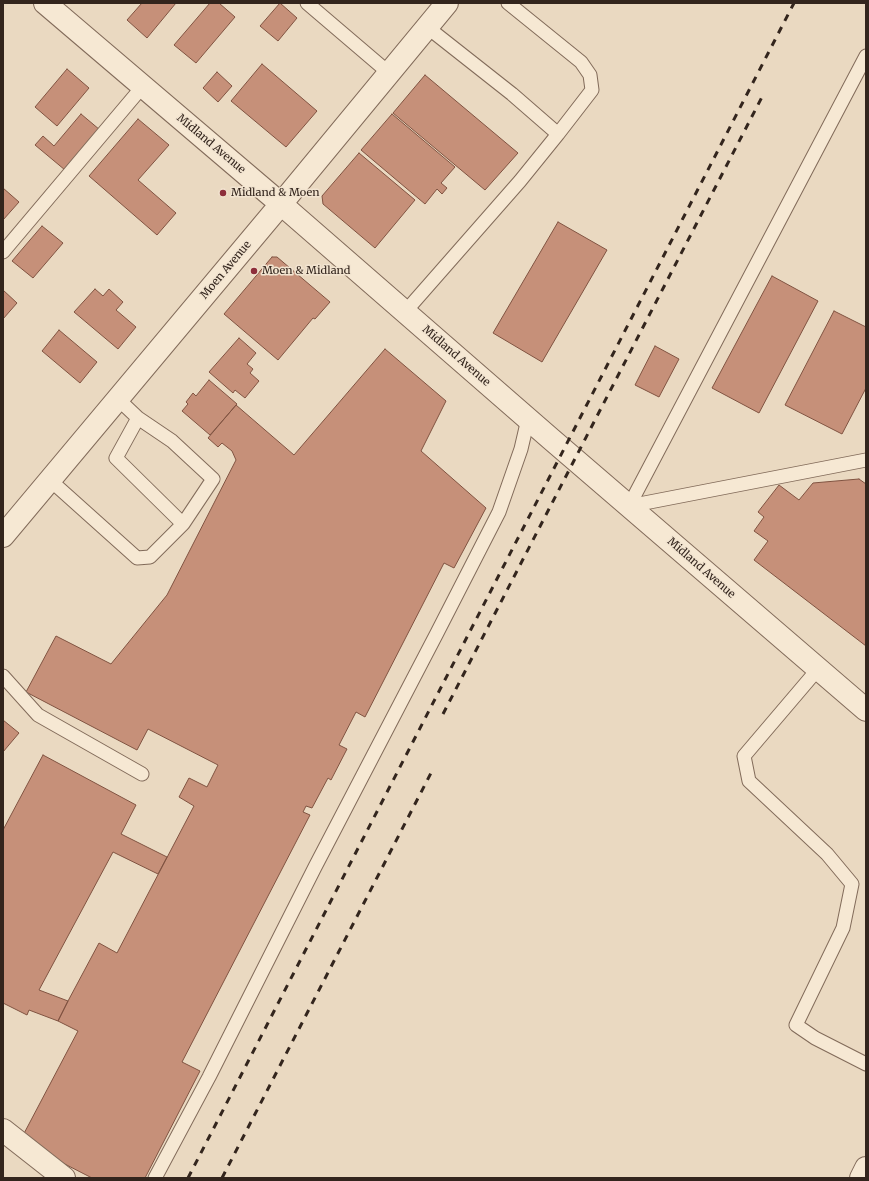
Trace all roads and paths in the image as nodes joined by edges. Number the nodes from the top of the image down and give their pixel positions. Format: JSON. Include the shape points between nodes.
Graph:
{"nodes":[{"id":1,"x":45,"y":3,"type":"edge"},
{"id":2,"x":307,"y":3,"type":"edge"},
{"id":3,"x":447,"y":3,"type":"edge"},
{"id":4,"x":508,"y":3,"type":"edge"},
{"id":5,"x":427,"y":27,"type":"junction"},
{"id":6,"x":866,"y":56,"type":"edge"},
{"id":7,"x":389,"y":74,"type":"junction"},
{"id":8,"x":143,"y":86,"type":"junction"},
{"id":9,"x":558,"y":134,"type":"junction"},
{"id":10,"x":281,"y":204,"type":"junction"},
{"id":11,"x":3,"y":252,"type":"edge"},
{"id":12,"x":405,"y":312,"type":"junction"},
{"id":13,"x":118,"y":399,"type":"junction"},
{"id":14,"x":138,"y":418,"type":"junction"},
{"id":15,"x":528,"y":419,"type":"junction"},
{"id":16,"x":866,"y":460,"type":"edge"},
{"id":17,"x":50,"y":480,"type":"junction"},
{"id":18,"x":629,"y":506,"type":"junction"},
{"id":19,"x":183,"y":524,"type":"junction"},
{"id":20,"x":3,"y":536,"type":"edge"},
{"id":21,"x":818,"y":669,"type":"junction"},
{"id":22,"x":3,"y":676,"type":"edge"},
{"id":23,"x":866,"y":710,"type":"edge"},
{"id":24,"x":142,"y":774,"type":"dead end"},
{"id":25,"x":866,"y":1064,"type":"edge"},
{"id":26,"x":3,"y":1130,"type":"edge"},
{"id":27,"x":866,"y":1168,"type":"edge"},
{"id":28,"x":64,"y":1178,"type":"edge"},
{"id":29,"x":155,"y":1178,"type":"edge"},
{"id":30,"x":861,"y":1178,"type":"edge"}],
"edges":[{"from":1,"to":8,"type":"street","name":"Midland Avenue"},
{"from":2,"to":7,"type":"lane"},
{"from":3,"to":5,"type":"street","name":"Moen Avenue"},
{"from":4,"to":9,"type":"lane","via":[[581,62],[590,75],[592,90]]},
{"from":5,"to":7,"type":"street","name":"Moen Avenue"},
{"from":5,"to":9,"type":"lane"},
{"from":6,"to":18,"type":"lane"},
{"from":7,"to":10,"type":"street","name":"Moen Avenue"},
{"from":8,"to":10,"type":"street","name":"Midland Avenue"},
{"from":8,"to":11,"type":"lane"},
{"from":9,"to":12,"type":"lane"},
{"from":10,"to":12,"type":"street","name":"Midland Avenue"},
{"from":10,"to":13,"type":"street","name":"Moen Avenue"},
{"from":12,"to":15,"type":"street","name":"Midland Avenue"},
{"from":13,"to":14,"type":"lane"},
{"from":13,"to":17,"type":"street","name":"Moen Avenue"},
{"from":14,"to":19,"type":"lane","via":[[116,458]]},
{"from":14,"to":19,"type":"lane","via":[[172,441],[213,479]]},
{"from":15,"to":18,"type":"street","name":"Midland Avenue"},
{"from":15,"to":29,"type":"lane","via":[[521,449],[499,512]]},
{"from":16,"to":18,"type":"lane"},
{"from":17,"to":19,"type":"lane","via":[[137,558],[150,557]]},
{"from":17,"to":20,"type":"street","name":"Moen Avenue"},
{"from":18,"to":21,"type":"street","name":"Midland Avenue"},
{"from":21,"to":23,"type":"street","name":"Midland Avenue"},
{"from":21,"to":25,"type":"lane","via":[[744,756],[749,781],[827,854],[852,884],[843,928],[796,1025],[815,1038]]},
{"from":22,"to":24,"type":"lane","via":[[38,715]]},
{"from":26,"to":28,"type":"street"},
{"from":27,"to":30,"type":"street"}]}
